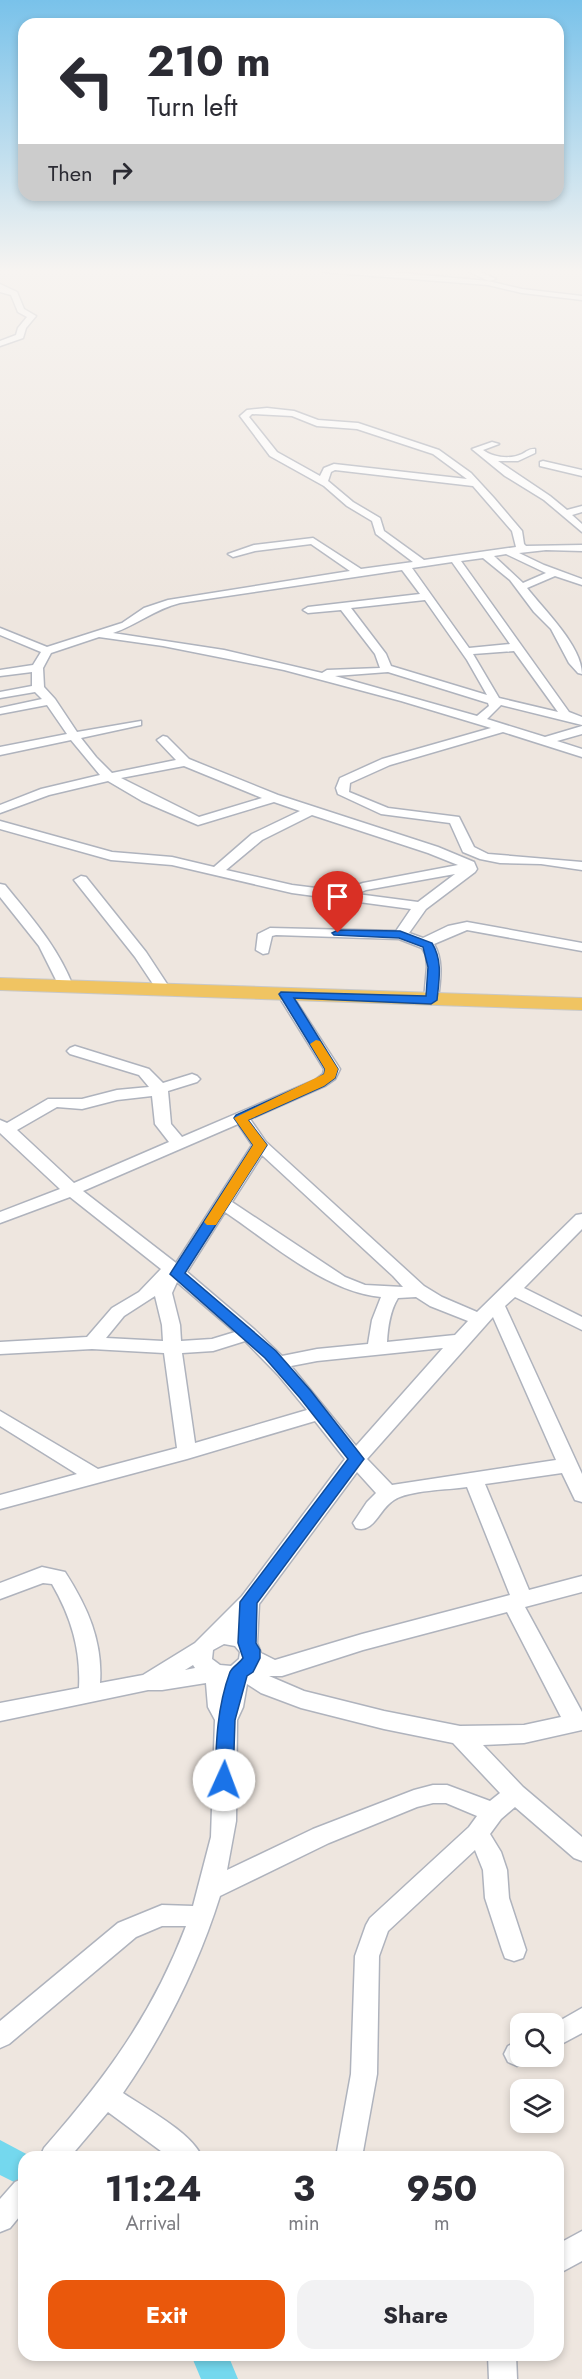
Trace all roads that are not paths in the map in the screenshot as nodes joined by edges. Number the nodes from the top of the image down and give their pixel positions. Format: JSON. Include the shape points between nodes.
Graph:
{"nodes":[{"id":1,"x":495,"y":444,"type":"dead end"},
{"id":2,"x":532,"y":451,"type":"dead end"},
{"id":3,"x":488,"y":458,"type":"junction"},
{"id":4,"x":510,"y":459,"type":"junction"},
{"id":5,"x":543,"y":464,"type":"dead end"},
{"id":6,"x":501,"y":468,"type":"junction"},
{"id":7,"x":580,"y":470,"type":"edge"},
{"id":8,"x":323,"y":482,"type":"junction"},
{"id":9,"x":475,"y":483,"type":"junction"},
{"id":10,"x":582,"y":509,"type":"edge"},
{"id":11,"x":564,"y":514,"type":"junction"},
{"id":12,"x":582,"y":529,"type":"edge"},
{"id":13,"x":582,"y":539,"type":"edge"},
{"id":14,"x":568,"y":548,"type":"junction"},
{"id":15,"x":582,"y":548,"type":"edge"},
{"id":16,"x":524,"y":549,"type":"junction"},
{"id":17,"x":507,"y":551,"type":"junction"},
{"id":18,"x":233,"y":554,"type":"dead end"},
{"id":19,"x":485,"y":554,"type":"junction"},
{"id":20,"x":582,"y":557,"type":"edge"},
{"id":21,"x":454,"y":558,"type":"junction"},
{"id":22,"x":421,"y":563,"type":"junction"},
{"id":23,"x":405,"y":566,"type":"junction"},
{"id":24,"x":358,"y":572,"type":"junction"},
{"id":25,"x":556,"y":573,"type":"junction"},
{"id":26,"x":582,"y":582,"type":"edge"},
{"id":27,"x":520,"y":587,"type":"junction"},
{"id":28,"x":426,"y":597,"type":"junction"},
{"id":29,"x":344,"y":606,"type":"junction"},
{"id":30,"x":308,"y":610,"type":"dead end"},
{"id":31,"x":0,"y":631,"type":"edge"},
{"id":32,"x":101,"y":635,"type":"junction"},
{"id":33,"x":517,"y":647,"type":"junction"},
{"id":34,"x":47,"y":651,"type":"junction"},
{"id":35,"x":467,"y":651,"type":"junction"},
{"id":36,"x":37,"y":668,"type":"junction"},
{"id":37,"x":384,"y":670,"type":"junction"},
{"id":38,"x":582,"y":671,"type":"edge"},
{"id":39,"x":0,"y":673,"type":"edge"},
{"id":40,"x":318,"y":675,"type":"junction"},
{"id":41,"x":38,"y":688,"type":"junction"},
{"id":42,"x":365,"y":689,"type":"junction"},
{"id":43,"x":0,"y":694,"type":"edge"},
{"id":44,"x":51,"y":701,"type":"junction"},
{"id":45,"x":495,"y":701,"type":"junction"},
{"id":46,"x":0,"y":711,"type":"edge"},
{"id":47,"x":576,"y":720,"type":"edge"},
{"id":48,"x":477,"y":722,"type":"junction"},
{"id":49,"x":137,"y":723,"type":"dead end"},
{"id":50,"x":582,"y":728,"type":"edge"},
{"id":51,"x":501,"y":729,"type":"junction"},
{"id":52,"x":75,"y":736,"type":"junction"},
{"id":53,"x":163,"y":740,"type":"dead end"},
{"id":54,"x":545,"y":741,"type":"junction"},
{"id":55,"x":0,"y":751,"type":"edge"},
{"id":56,"x":582,"y":753,"type":"edge"},
{"id":57,"x":185,"y":762,"type":"junction"},
{"id":58,"x":111,"y":777,"type":"junction"},
{"id":59,"x":274,"y":798,"type":"junction"},
{"id":60,"x":0,"y":809,"type":"edge"},
{"id":61,"x":311,"y":810,"type":"junction"},
{"id":62,"x":0,"y":825,"type":"edge"},
{"id":63,"x":582,"y":866,"type":"edge"},
{"id":64,"x":469,"y":867,"type":"junction"},
{"id":65,"x":218,"y":871,"type":"junction"},
{"id":66,"x":81,"y":880,"type":"dead end"},
{"id":67,"x":0,"y":888,"type":"edge"},
{"id":68,"x":340,"y":896,"type":"junction"},
{"id":69,"x":421,"y":906,"type":"junction"},
{"id":70,"x":400,"y":935,"type":"junction"},
{"id":71,"x":424,"y":943,"type":"junction"},
{"id":72,"x":582,"y":947,"type":"edge"},
{"id":73,"x":263,"y":950,"type":"dead end"},
{"id":74,"x":0,"y":984,"type":"edge"},
{"id":75,"x":66,"y":986,"type":"junction"},
{"id":76,"x":164,"y":990,"type":"junction"},
{"id":77,"x":285,"y":994,"type":"junction"},
{"id":78,"x":431,"y":1000,"type":"junction"},
{"id":79,"x":582,"y":1004,"type":"edge"},
{"id":80,"x":75,"y":1052,"type":"dead end"},
{"id":81,"x":192,"y":1079,"type":"dead end"},
{"id":82,"x":160,"y":1089,"type":"junction"},
{"id":83,"x":241,"y":1118,"type":"junction"},
{"id":84,"x":3,"y":1128,"type":"edge"},
{"id":85,"x":178,"y":1143,"type":"junction"},
{"id":86,"x":260,"y":1145,"type":"junction"},
{"id":87,"x":72,"y":1190,"type":"junction"},
{"id":88,"x":224,"y":1203,"type":"junction"},
{"id":89,"x":0,"y":1218,"type":"edge"},
{"id":90,"x":580,"y":1224,"type":"edge"},
{"id":91,"x":174,"y":1272,"type":"junction"},
{"id":92,"x":513,"y":1289,"type":"junction"},
{"id":93,"x":416,"y":1291,"type":"junction"},
{"id":94,"x":393,"y":1293,"type":"junction"},
{"id":95,"x":496,"y":1305,"type":"junction"},
{"id":96,"x":480,"y":1319,"type":"junction"},
{"id":97,"x":582,"y":1324,"type":"edge"},
{"id":98,"x":249,"y":1334,"type":"junction"},
{"id":99,"x":462,"y":1340,"type":"junction"},
{"id":100,"x":92,"y":1343,"type":"junction"},
{"id":101,"x":0,"y":1348,"type":"edge"},
{"id":102,"x":172,"y":1348,"type":"junction"},
{"id":103,"x":377,"y":1349,"type":"junction"},
{"id":104,"x":278,"y":1363,"type":"junction"},
{"id":105,"x":319,"y":1413,"type":"junction"},
{"id":106,"x":0,"y":1417,"type":"edge"},
{"id":107,"x":187,"y":1452,"type":"junction"},
{"id":108,"x":356,"y":1459,"type":"junction"},
{"id":109,"x":568,"y":1465,"type":"junction"},
{"id":110,"x":96,"y":1478,"type":"junction"},
{"id":111,"x":474,"y":1480,"type":"junction"},
{"id":112,"x":389,"y":1493,"type":"junction"},
{"id":113,"x":582,"y":1495,"type":"edge"},
{"id":114,"x":0,"y":1502,"type":"edge"},
{"id":115,"x":363,"y":1523,"type":"dead end"},
{"id":116,"x":582,"y":1584,"type":"edge"},
{"id":117,"x":0,"y":1592,"type":"edge"},
{"id":118,"x":517,"y":1601,"type":"junction"},
{"id":119,"x":249,"y":1602,"type":"junction"},
{"id":120,"x":206,"y":1645,"type":"junction"},
{"id":121,"x":245,"y":1661,"type":"junction"},
{"id":122,"x":215,"y":1673,"type":"junction"},
{"id":123,"x":148,"y":1682,"type":"junction"},
{"id":124,"x":89,"y":1693,"type":"junction"},
{"id":125,"x":0,"y":1712,"type":"edge"},
{"id":126,"x":226,"y":1720,"type":"junction"},
{"id":127,"x":578,"y":1722,"type":"edge"},
{"id":128,"x":460,"y":1735,"type":"junction"},
{"id":129,"x":515,"y":1794,"type":"junction"},
{"id":130,"x":493,"y":1812,"type":"junction"},
{"id":131,"x":477,"y":1834,"type":"junction"},
{"id":132,"x":582,"y":1851,"type":"edge"},
{"id":133,"x":209,"y":1890,"type":"junction"},
{"id":134,"x":200,"y":1917,"type":"junction"},
{"id":135,"x":514,"y":1950,"type":"dead end"},
{"id":136,"x":582,"y":2019,"type":"edge"},
{"id":137,"x":564,"y":2031,"type":"edge"},
{"id":138,"x":0,"y":2036,"type":"edge"},
{"id":139,"x":106,"y":2096,"type":"junction"},
{"id":140,"x":58,"y":2151,"type":"edge"},
{"id":141,"x":182,"y":2151,"type":"edge"},
{"id":142,"x":350,"y":2151,"type":"edge"},
{"id":143,"x":18,"y":2198,"type":"edge"},
{"id":144,"x":0,"y":2219,"type":"edge"},
{"id":145,"x":582,"y":2245,"type":"edge"},
{"id":146,"x":564,"y":2256,"type":"edge"},
{"id":147,"x":502,"y":2361,"type":"edge"},
{"id":148,"x":503,"y":2379,"type":"edge"}],
"edges":[{"from":1,"to":3,"type":"street","via":[[476,449]]},
{"from":2,"to":4,"type":"street","via":[[525,457]]},
{"from":3,"to":4,"type":"street"},
{"from":3,"to":6,"type":"street"},
{"from":4,"to":6,"type":"street"},
{"from":5,"to":7,"type":"street"},
{"from":6,"to":11,"type":"street"},
{"from":8,"to":9,"type":"street","via":[[327,470],[334,467]]},
{"from":8,"to":9,"type":"street","via":[[273,454],[244,416],[267,411],[294,414],[316,423],[364,428],[436,452]]},
{"from":8,"to":22,"type":"street","via":[[377,520],[379,532]]},
{"from":9,"to":16,"type":"street","via":[[518,531],[519,545]]},
{"from":10,"to":11,"type":"street"},
{"from":11,"to":12,"type":"street"},
{"from":13,"to":14,"type":"street"},
{"from":14,"to":15,"type":"street"},
{"from":14,"to":16,"type":"street"},
{"from":14,"to":20,"type":"street"},
{"from":16,"to":17,"type":"street"},
{"from":17,"to":19,"type":"street"},
{"from":17,"to":25,"type":"street"},
{"from":18,"to":24,"type":"street","via":[[314,541]]},
{"from":19,"to":21,"type":"street"},
{"from":19,"to":27,"type":"street"},
{"from":21,"to":22,"type":"street"},
{"from":21,"to":33,"type":"street"},
{"from":22,"to":23,"type":"street"},
{"from":23,"to":24,"type":"street"},
{"from":23,"to":28,"type":"street"},
{"from":24,"to":32,"type":"street","via":[[156,605],[126,625]]},
{"from":25,"to":26,"type":"street"},
{"from":25,"to":27,"type":"street"},
{"from":27,"to":38,"type":"street","via":[[556,628]]},
{"from":28,"to":29,"type":"street"},
{"from":28,"to":35,"type":"street"},
{"from":29,"to":30,"type":"street"},
{"from":29,"to":37,"type":"street","via":[[380,654]]},
{"from":31,"to":34,"type":"street"},
{"from":32,"to":34,"type":"street"},
{"from":32,"to":40,"type":"street","via":[[141,639]]},
{"from":33,"to":35,"type":"street"},
{"from":33,"to":47,"type":"street"},
{"from":34,"to":36,"type":"street"},
{"from":35,"to":45,"type":"street"},
{"from":36,"to":39,"type":"street"},
{"from":36,"to":41,"type":"street"},
{"from":37,"to":40,"type":"street"},
{"from":37,"to":42,"type":"street"},
{"from":37,"to":45,"type":"street"},
{"from":40,"to":42,"type":"street"},
{"from":41,"to":43,"type":"street"},
{"from":41,"to":44,"type":"street"},
{"from":42,"to":48,"type":"street"},
{"from":44,"to":46,"type":"street"},
{"from":44,"to":52,"type":"street"},
{"from":45,"to":47,"type":"street"},
{"from":45,"to":48,"type":"street","via":[[495,707]]},
{"from":47,"to":50,"type":"street"},
{"from":48,"to":51,"type":"street"},
{"from":49,"to":52,"type":"street"},
{"from":50,"to":54,"type":"street"},
{"from":51,"to":54,"type":"street"},
{"from":51,"to":63,"type":"street","via":[[386,762],[344,781],[344,794],[386,811],[453,820],[468,849],[488,858]]},
{"from":52,"to":55,"type":"street"},
{"from":52,"to":58,"type":"street"},
{"from":53,"to":57,"type":"street"},
{"from":54,"to":56,"type":"street"},
{"from":57,"to":58,"type":"street"},
{"from":57,"to":59,"type":"street"},
{"from":58,"to":59,"type":"street","via":[[198,820]]},
{"from":58,"to":60,"type":"street","via":[[45,792]]},
{"from":59,"to":61,"type":"street"},
{"from":61,"to":64,"type":"street","via":[[433,850]]},
{"from":61,"to":65,"type":"street","via":[[251,841]]},
{"from":62,"to":65,"type":"street","via":[[95,853],[172,861]]},
{"from":64,"to":68,"type":"street","via":[[363,887]]},
{"from":64,"to":69,"type":"street"},
{"from":65,"to":68,"type":"street"},
{"from":66,"to":76,"type":"street"},
{"from":67,"to":75,"type":"street","via":[[45,945]]},
{"from":68,"to":69,"type":"street"},
{"from":69,"to":70,"type":"street"},
{"from":70,"to":71,"type":"street"},
{"from":70,"to":73,"type":"street","via":[[276,931],[265,934]]},
{"from":71,"to":72,"type":"street","via":[[467,926]]},
{"from":71,"to":78,"type":"street","via":[[433,956]]},
{"from":74,"to":75,"type":"main road"},
{"from":75,"to":76,"type":"main road"},
{"from":76,"to":77,"type":"main road"},
{"from":77,"to":78,"type":"main road"},
{"from":77,"to":83,"type":"street","via":[[332,1069],[330,1076]]},
{"from":78,"to":79,"type":"main road"},
{"from":80,"to":82,"type":"street","via":[[132,1066]]},
{"from":81,"to":82,"type":"street"},
{"from":82,"to":84,"type":"street","via":[[82,1104],[54,1102]]},
{"from":82,"to":85,"type":"street","via":[[163,1124]]},
{"from":83,"to":85,"type":"street"},
{"from":83,"to":86,"type":"street"},
{"from":84,"to":87,"type":"street"},
{"from":85,"to":87,"type":"street"},
{"from":86,"to":88,"type":"street"},
{"from":86,"to":93,"type":"street"},
{"from":87,"to":89,"type":"street"},
{"from":87,"to":91,"type":"street"},
{"from":88,"to":91,"type":"street"},
{"from":88,"to":94,"type":"street","via":[[339,1281],[363,1290]]},
{"from":90,"to":92,"type":"street"},
{"from":91,"to":98,"type":"street"},
{"from":91,"to":100,"type":"street","via":[[118,1312]]},
{"from":91,"to":102,"type":"street","via":[[163,1287]]},
{"from":92,"to":95,"type":"street"},
{"from":92,"to":97,"type":"street"},
{"from":93,"to":94,"type":"street"},
{"from":93,"to":96,"type":"street"},
{"from":94,"to":103,"type":"street","via":[[380,1318]]},
{"from":95,"to":96,"type":"street"},
{"from":95,"to":109,"type":"street"},
{"from":96,"to":99,"type":"street"},
{"from":98,"to":102,"type":"street","via":[[213,1345]]},
{"from":98,"to":104,"type":"street"},
{"from":99,"to":103,"type":"street"},
{"from":99,"to":108,"type":"street"},
{"from":100,"to":101,"type":"street"},
{"from":100,"to":102,"type":"street"},
{"from":102,"to":107,"type":"street"},
{"from":103,"to":104,"type":"street"},
{"from":104,"to":105,"type":"street"},
{"from":105,"to":107,"type":"street"},
{"from":105,"to":108,"type":"street"},
{"from":106,"to":110,"type":"street"},
{"from":107,"to":110,"type":"street"},
{"from":108,"to":112,"type":"street"},
{"from":108,"to":119,"type":"street"},
{"from":109,"to":111,"type":"street"},
{"from":109,"to":113,"type":"street"},
{"from":110,"to":114,"type":"street"},
{"from":111,"to":112,"type":"street"},
{"from":111,"to":118,"type":"street"},
{"from":112,"to":115,"type":"street"},
{"from":116,"to":118,"type":"street"},
{"from":117,"to":124,"type":"street","via":[[42,1575],[58,1577],[78,1610],[88,1642],[92,1670]]},
{"from":118,"to":121,"type":"street","via":[[362,1642],[282,1668]]},
{"from":118,"to":127,"type":"street"},
{"from":119,"to":120,"type":"street"},
{"from":119,"to":121,"type":"street"},
{"from":120,"to":121,"type":"street","via":[[216,1638],[233,1636]]},
{"from":120,"to":122,"type":"street","via":[[203,1663]]},
{"from":120,"to":123,"type":"street"},
{"from":121,"to":122,"type":"street","via":[[224,1675]]},
{"from":121,"to":126,"type":"street"},
{"from":121,"to":128,"type":"street","via":[[269,1687],[301,1699]]},
{"from":122,"to":123,"type":"street"},
{"from":122,"to":126,"type":"street","via":[[219,1707]]},
{"from":123,"to":124,"type":"street"},
{"from":124,"to":125,"type":"street"},
{"from":126,"to":133,"type":"street","via":[[220,1851]]},
{"from":127,"to":128,"type":"street","via":[[524,1734]]},
{"from":128,"to":129,"type":"street"},
{"from":129,"to":130,"type":"street"},
{"from":129,"to":132,"type":"street"},
{"from":130,"to":131,"type":"street"},
{"from":130,"to":133,"type":"street","via":[[447,1794],[414,1799],[321,1836]]},
{"from":131,"to":135,"type":"street","via":[[495,1870],[497,1898]]},
{"from":131,"to":142,"type":"street","via":[[378,1925],[367,1956],[364,2074]]},
{"from":133,"to":134,"type":"street"},
{"from":134,"to":138,"type":"street","via":[[175,1913],[150,1918],[128,1930]]},
{"from":134,"to":139,"type":"street","via":[[174,1987]]},
{"from":136,"to":137,"type":"street"},
{"from":139,"to":140,"type":"street"},
{"from":139,"to":141,"type":"street"},
{"from":143,"to":144,"type":"street"},
{"from":145,"to":146,"type":"street"},
{"from":147,"to":148,"type":"street"}]}
